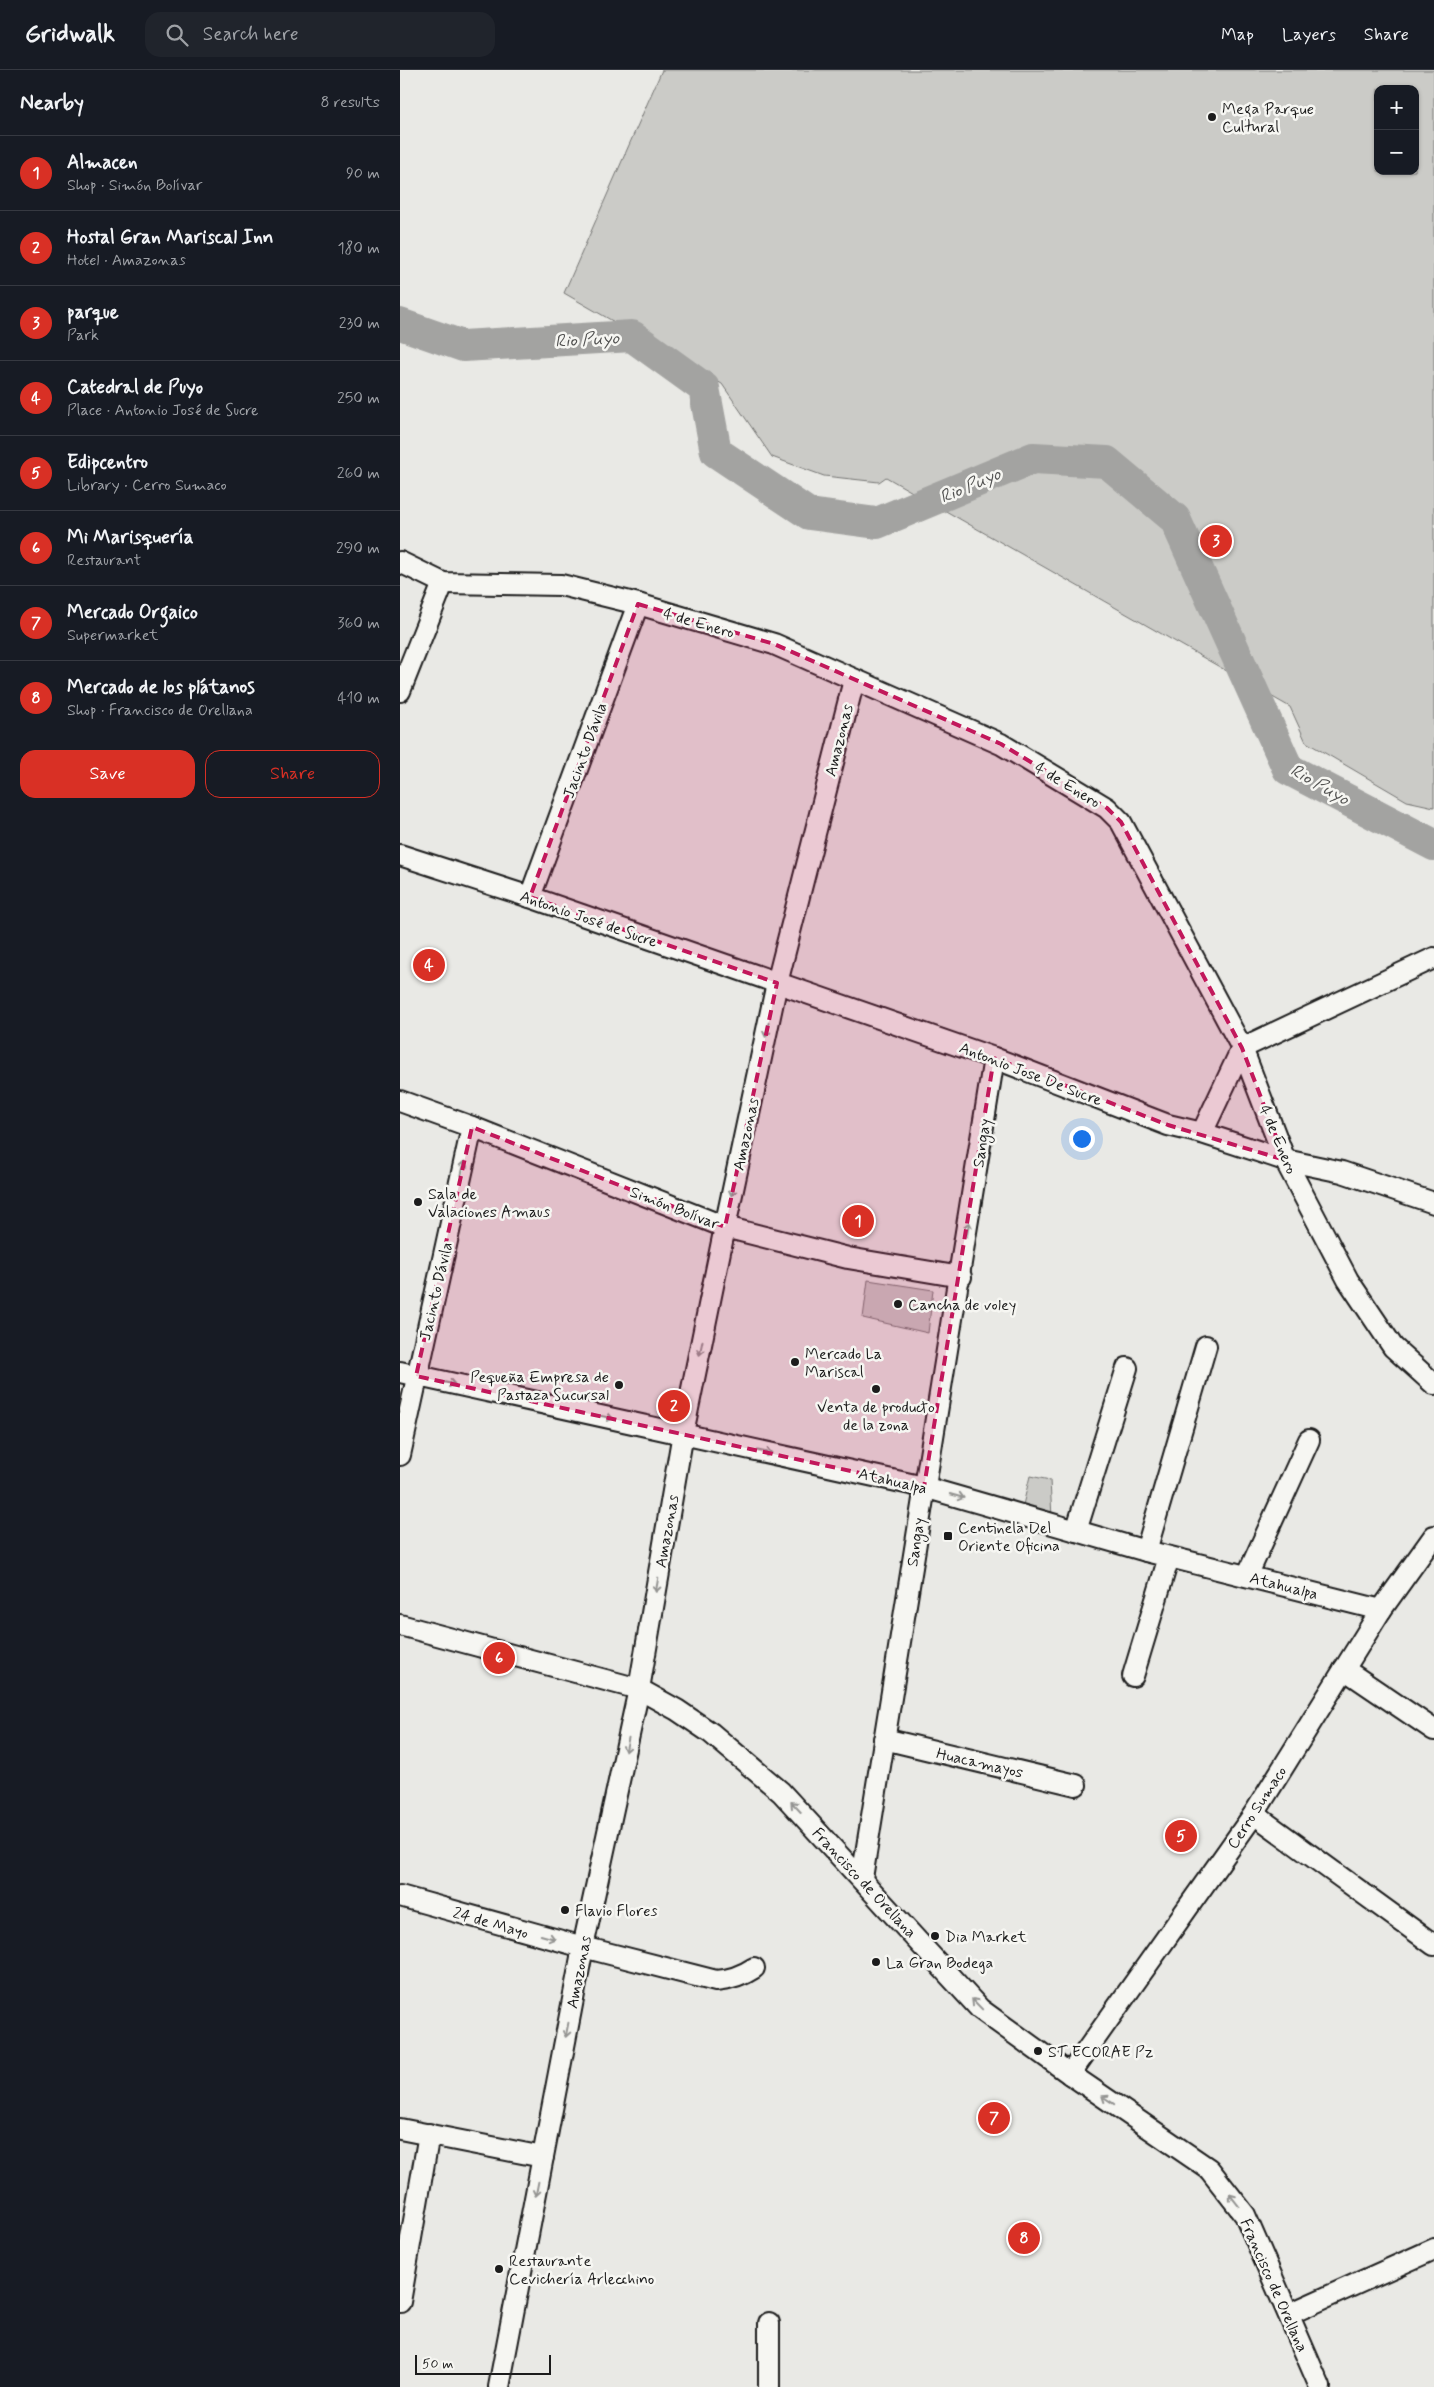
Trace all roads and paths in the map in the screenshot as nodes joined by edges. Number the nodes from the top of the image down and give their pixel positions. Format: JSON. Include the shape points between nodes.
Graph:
{"nodes":[{"id":1,"x":400,"y":562,"type":"edge"},
{"id":2,"x":443,"y":582,"type":"junction"},
{"id":3,"x":638,"y":604,"type":"junction"},
{"id":4,"x":854,"y":680,"type":"junction"},
{"id":5,"x":400,"y":691,"type":"edge"},
{"id":6,"x":400,"y":856,"type":"edge"},
{"id":7,"x":530,"y":897,"type":"junction"},
{"id":8,"x":1434,"y":958,"type":"edge"},
{"id":9,"x":777,"y":982,"type":"junction"},
{"id":10,"x":1242,"y":1048,"type":"junction"},
{"id":11,"x":994,"y":1058,"type":"junction"},
{"id":12,"x":400,"y":1101,"type":"edge"},
{"id":13,"x":472,"y":1127,"type":"junction"},
{"id":14,"x":1202,"y":1133,"type":"junction"},
{"id":15,"x":1286,"y":1160,"type":"junction"},
{"id":16,"x":1434,"y":1203,"type":"edge"},
{"id":17,"x":725,"y":1227,"type":"junction"},
{"id":18,"x":961,"y":1277,"type":"junction"},
{"id":19,"x":1206,"y":1346,"type":"dead end"},
{"id":20,"x":1126,"y":1368,"type":"dead end"},
{"id":21,"x":408,"y":1374,"type":"edge"},
{"id":22,"x":1434,"y":1384,"type":"edge"},
{"id":23,"x":683,"y":1434,"type":"junction"},
{"id":24,"x":1309,"y":1440,"type":"dead end"},
{"id":25,"x":400,"y":1455,"type":"edge"},
{"id":26,"x":924,"y":1487,"type":"junction"},
{"id":27,"x":1076,"y":1531,"type":"junction"},
{"id":28,"x":1434,"y":1536,"type":"edge"},
{"id":29,"x":1146,"y":1551,"type":"junction"},
{"id":30,"x":1169,"y":1557,"type":"junction"},
{"id":31,"x":1247,"y":1576,"type":"junction"},
{"id":32,"x":1381,"y":1610,"type":"junction"},
{"id":33,"x":400,"y":1625,"type":"edge"},
{"id":34,"x":1344,"y":1669,"type":"junction"},
{"id":35,"x":1133,"y":1676,"type":"dead end"},
{"id":36,"x":639,"y":1689,"type":"junction"},
{"id":37,"x":1434,"y":1730,"type":"edge"},
{"id":38,"x":884,"y":1739,"type":"junction"},
{"id":39,"x":1076,"y":1784,"type":"dead end"},
{"id":40,"x":1254,"y":1814,"type":"junction"},
{"id":41,"x":862,"y":1878,"type":"junction"},
{"id":42,"x":400,"y":1896,"type":"edge"},
{"id":43,"x":1434,"y":1944,"type":"edge"},
{"id":44,"x":583,"y":1947,"type":"junction"},
{"id":45,"x":754,"y":1968,"type":"dead end"},
{"id":46,"x":1070,"y":2074,"type":"junction"},
{"id":47,"x":400,"y":2129,"type":"edge"},
{"id":48,"x":429,"y":2134,"type":"junction"},
{"id":49,"x":543,"y":2157,"type":"junction"},
{"id":50,"x":1434,"y":2249,"type":"edge"},
{"id":51,"x":400,"y":2302,"type":"edge"},
{"id":52,"x":1289,"y":2314,"type":"junction"},
{"id":53,"x":769,"y":2323,"type":"dead end"},
{"id":54,"x":499,"y":2387,"type":"edge"},
{"id":55,"x":769,"y":2387,"type":"edge"},
{"id":56,"x":1320,"y":2387,"type":"edge"}],
"edges":[{"from":1,"to":2,"type":"street","name":"4 de Enero"},
{"from":2,"to":3,"type":"street","name":"4 de Enero","via":[[561,585]]},
{"from":2,"to":5,"type":"street"},
{"from":3,"to":4,"type":"street","name":"4 de Enero","via":[[774,644]]},
{"from":3,"to":7,"type":"street","name":"Jacinto Dávila"},
{"from":4,"to":9,"type":"street","name":"Amazonas"},
{"from":4,"to":10,"type":"street","name":"4 de Enero","via":[[1001,744],[1106,808],[1121,822]]},
{"from":6,"to":7,"type":"street","name":"Antonio José de Sucre"},
{"from":7,"to":9,"type":"street","name":"Antonio José de Sucre"},
{"from":8,"to":10,"type":"street"},
{"from":9,"to":11,"type":"street","name":"Antonio Jose De Sucre"},
{"from":9,"to":17,"type":"street","name":"Amazonas","one_way":true},
{"from":10,"to":14,"type":"street"},
{"from":10,"to":15,"type":"street","name":"4 de Enero"},
{"from":11,"to":14,"type":"street","name":"Antonio Jose De Sucre","via":[[1168,1125]]},
{"from":18,"to":11,"type":"street","name":"Sangay","one_way":true},
{"from":12,"to":13,"type":"street","name":"Simón Bolívar"},
{"from":13,"to":17,"type":"street","name":"Simón Bolívar"},
{"from":21,"to":13,"type":"street","name":"Jacinto Dávila","one_way":true},
{"from":14,"to":15,"type":"street","name":"Antonio Jose De Sucre"},
{"from":15,"to":16,"type":"street","name":"Antonio Jose De Sucre","via":[[1342,1172]]},
{"from":15,"to":22,"type":"street","name":"4 de Enero","via":[[1348,1280],[1393,1347]]},
{"from":17,"to":18,"type":"street","name":"Simón Bolívar","via":[[848,1258]]},
{"from":17,"to":23,"type":"street","name":"Amazonas","one_way":true},
{"from":18,"to":26,"type":"street","name":"Sangay"},
{"from":19,"to":29,"type":"street"},
{"from":20,"to":27,"type":"street"},
{"from":21,"to":23,"type":"street","name":"Atahualpa","one_way":true},
{"from":21,"to":25,"type":"street","name":"Jacinto Dávila"},
{"from":23,"to":26,"type":"street","name":"Atahualpa","one_way":true},
{"from":23,"to":36,"type":"street","name":"Amazonas","one_way":true},
{"from":24,"to":31,"type":"street"},
{"from":26,"to":27,"type":"street","name":"Atahualpa","one_way":true},
{"from":26,"to":38,"type":"street","name":"Sangay"},
{"from":27,"to":29,"type":"street","name":"Atahualpa"},
{"from":28,"to":32,"type":"street","name":"Cerro Sumaco"},
{"from":29,"to":30,"type":"street","name":"Atahualpa"},
{"from":30,"to":31,"type":"street","name":"Atahualpa"},
{"from":30,"to":35,"type":"street"},
{"from":31,"to":32,"type":"street","name":"Atahualpa"},
{"from":32,"to":34,"type":"street","name":"Cerro Sumaco"},
{"from":33,"to":36,"type":"street","name":"Francisco de Orellana"},
{"from":34,"to":37,"type":"street"},
{"from":34,"to":40,"type":"street","name":"Cerro Sumaco"},
{"from":41,"to":36,"type":"street","name":"Francisco de Orellana","one_way":true,"via":[[781,1792],[711,1734]]},
{"from":36,"to":44,"type":"street","name":"Amazonas","one_way":true},
{"from":38,"to":39,"type":"street","name":"Huacamayos"},
{"from":38,"to":41,"type":"street","name":"Sangay"},
{"from":40,"to":43,"type":"street"},
{"from":40,"to":46,"type":"street","name":"Cerro Sumaco"},
{"from":46,"to":41,"type":"street","name":"Francisco de Orellana","one_way":true,"via":[[980,2009]]},
{"from":42,"to":44,"type":"street","name":"24 de Mayo","one_way":true},
{"from":44,"to":45,"type":"street","name":"24 de Mayo","via":[[716,1981],[742,1976]]},
{"from":44,"to":49,"type":"street","name":"Amazonas","one_way":true},
{"from":52,"to":46,"type":"street","name":"Francisco de Orellana","one_way":true,"via":[[1245,2215],[1209,2169]]},
{"from":47,"to":48,"type":"street"},
{"from":48,"to":49,"type":"street"},
{"from":48,"to":51,"type":"street"},
{"from":49,"to":54,"type":"street","name":"Amazonas","one_way":true},
{"from":50,"to":52,"type":"street"},
{"from":52,"to":56,"type":"street","name":"Francisco de Orellana"},
{"from":53,"to":55,"type":"street"}]}
